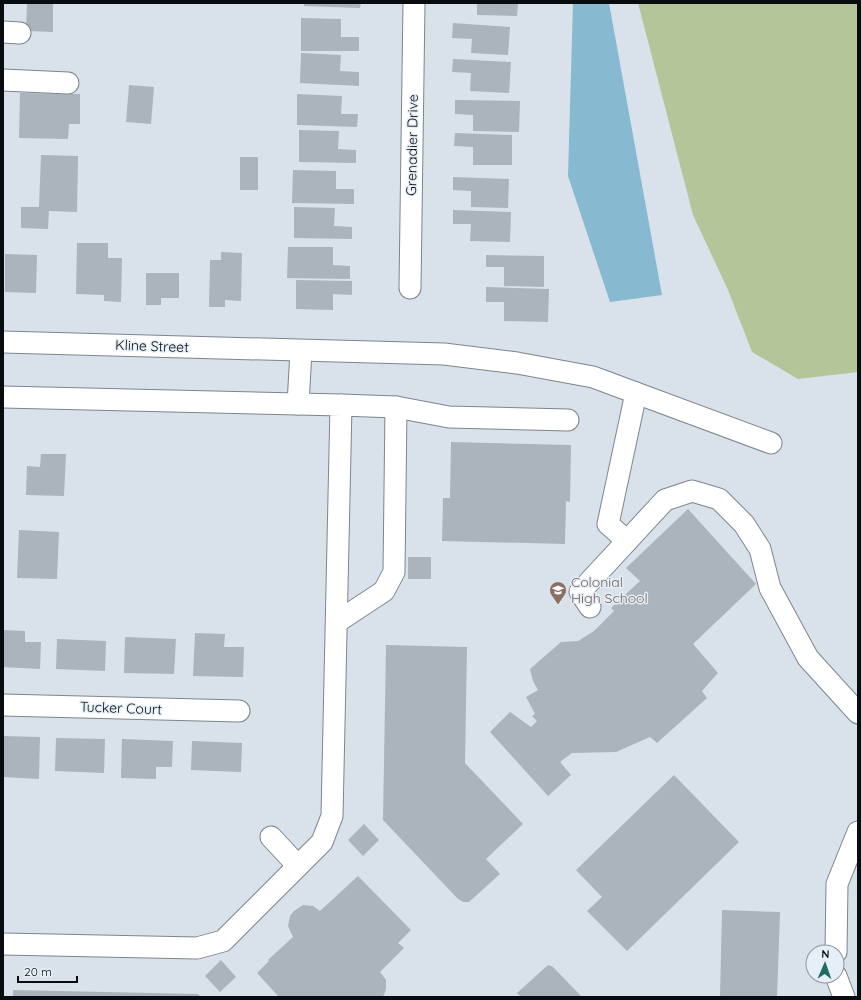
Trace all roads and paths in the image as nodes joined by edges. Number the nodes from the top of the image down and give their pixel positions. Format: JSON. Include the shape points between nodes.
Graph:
{"nodes":[{"id":1,"x":414,"y":3,"type":"edge"},
{"id":2,"x":3,"y":80,"type":"edge"},
{"id":3,"x":68,"y":83,"type":"dead end"},
{"id":4,"x":410,"y":288,"type":"dead end"},
{"id":5,"x":3,"y":342,"type":"edge"},
{"id":6,"x":302,"y":351,"type":"junction"},
{"id":7,"x":636,"y":393,"type":"junction"},
{"id":8,"x":3,"y":397,"type":"edge"},
{"id":9,"x":298,"y":404,"type":"junction"},
{"id":10,"x":341,"y":405,"type":"junction"},
{"id":11,"x":396,"y":406,"type":"junction"},
{"id":12,"x":568,"y":420,"type":"dead end"},
{"id":13,"x":771,"y":443,"type":"dead end"},
{"id":14,"x":627,"y":541,"type":"junction"},
{"id":15,"x":590,"y":607,"type":"dead end"},
{"id":16,"x":337,"y":622,"type":"junction"},
{"id":17,"x":3,"y":705,"type":"edge"},
{"id":18,"x":239,"y":711,"type":"dead end"},
{"id":19,"x":858,"y":713,"type":"edge"},
{"id":20,"x":858,"y":832,"type":"edge"},
{"id":21,"x":271,"y":837,"type":"dead end"},
{"id":22,"x":298,"y":866,"type":"junction"},
{"id":23,"x":836,"y":944,"type":"edge"},
{"id":24,"x":8,"y":945,"type":"edge"},
{"id":25,"x":839,"y":984,"type":"edge"},
{"id":26,"x":844,"y":997,"type":"edge"}],
"edges":[{"from":1,"to":4,"type":"street","name":"Grenadier Drive"},
{"from":2,"to":3,"type":"street"},
{"from":5,"to":6,"type":"street","name":"Kline Street"},
{"from":6,"to":7,"type":"street","name":"Kline Street","via":[[444,354],[517,363],[593,377]]},
{"from":6,"to":9,"type":"street"},
{"from":7,"to":13,"type":"street","name":"Kline Street"},
{"from":7,"to":14,"type":"street","via":[[608,524]]},
{"from":8,"to":9,"type":"street"},
{"from":9,"to":10,"type":"street"},
{"from":10,"to":11,"type":"street"},
{"from":10,"to":16,"type":"street"},
{"from":11,"to":12,"type":"street","via":[[449,417]]},
{"from":11,"to":16,"type":"street","via":[[394,572],[384,591]]},
{"from":14,"to":15,"type":"street","via":[[580,592]]},
{"from":14,"to":19,"type":"street","via":[[666,500],[692,491],[719,499],[744,524],[760,549],[770,588],[808,658]]},
{"from":16,"to":22,"type":"street","via":[[332,816],[322,842]]},
{"from":17,"to":18,"type":"street","name":"Tucker Court"},
{"from":20,"to":23,"type":"street","via":[[837,884]]},
{"from":21,"to":22,"type":"street"},
{"from":22,"to":24,"type":"street","via":[[223,941],[197,948]]},
{"from":25,"to":26,"type":"street"}]}
